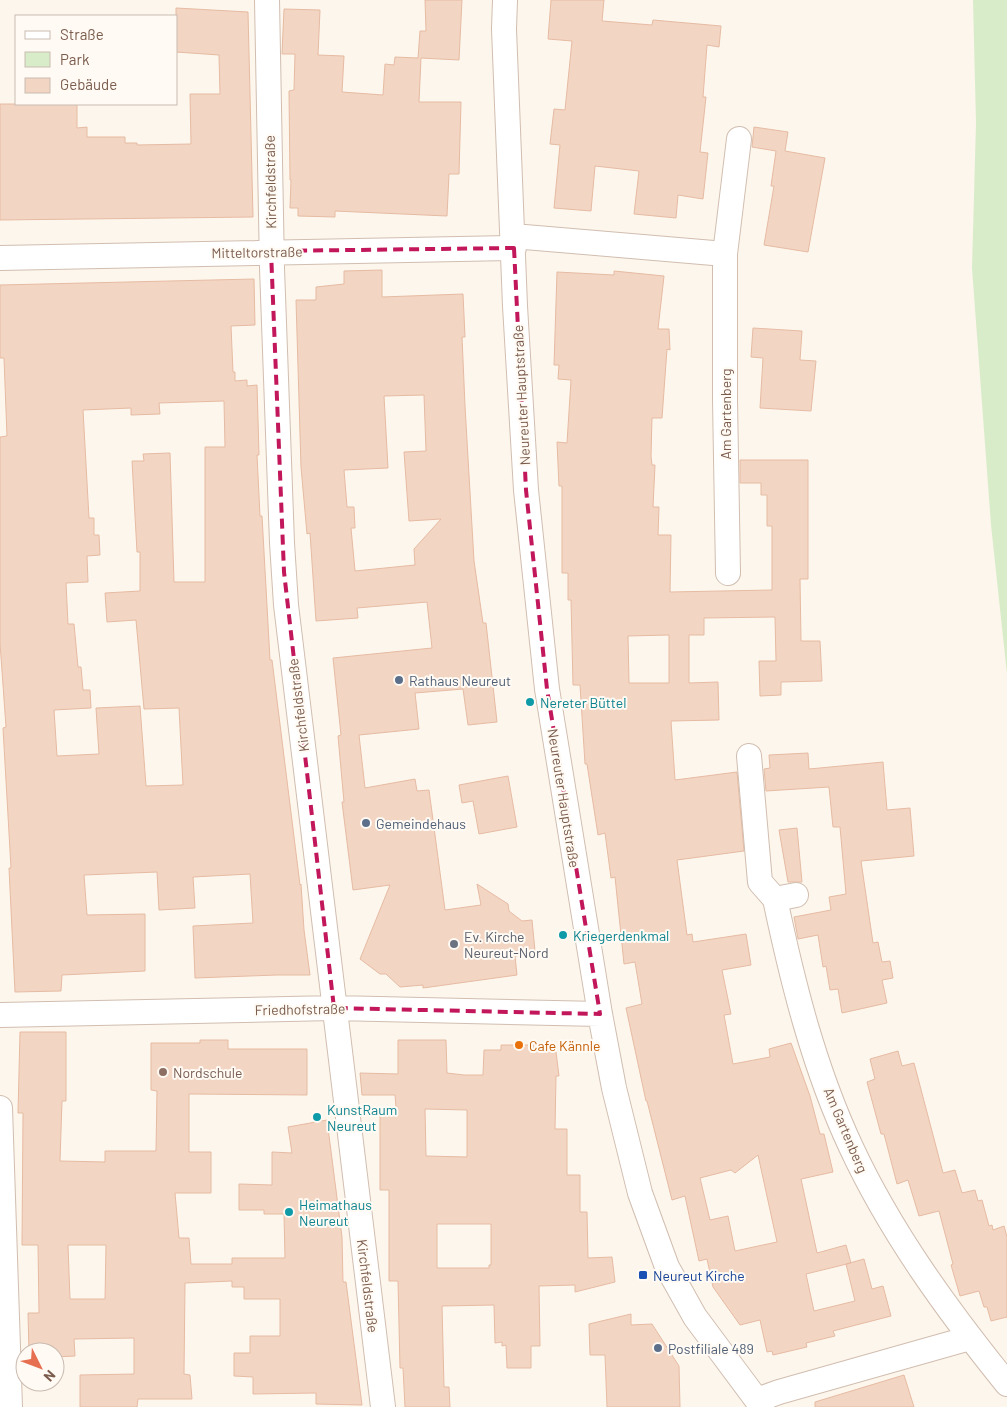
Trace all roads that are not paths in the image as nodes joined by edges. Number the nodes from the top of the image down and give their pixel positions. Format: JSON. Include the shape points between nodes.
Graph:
{"nodes":[{"id":1,"x":267,"y":0,"type":"edge"},
{"id":2,"x":505,"y":0,"type":"edge"},
{"id":3,"x":739,"y":139,"type":"dead end"},
{"id":4,"x":514,"y":242,"type":"junction"},
{"id":5,"x":271,"y":252,"type":"junction"},
{"id":6,"x":725,"y":254,"type":"junction"},
{"id":7,"x":0,"y":258,"type":"edge"},
{"id":8,"x":728,"y":574,"type":"dead end"},
{"id":9,"x":750,"y":756,"type":"dead end"},
{"id":10,"x":334,"y":1008,"type":"junction"},
{"id":11,"x":600,"y":1014,"type":"junction"},
{"id":12,"x":0,"y":1015,"type":"edge"},
{"id":13,"x":0,"y":1108,"type":"edge"},
{"id":14,"x":970,"y":1338,"type":"junction"},
{"id":15,"x":1007,"y":1384,"type":"edge"},
{"id":16,"x":760,"y":1404,"type":"edge"},
{"id":17,"x":10,"y":1407,"type":"edge"},
{"id":18,"x":382,"y":1407,"type":"edge"}],
"edges":[{"from":1,"to":5,"type":"street","name":"Kirchfeldstraße"},
{"from":2,"to":4,"type":"street","name":"Neureuter Hauptstraße"},
{"from":3,"to":6,"type":"street","name":"Am Gartenberg"},
{"from":4,"to":5,"type":"street","name":"Mitteltorstraße"},
{"from":4,"to":6,"type":"street"},
{"from":4,"to":11,"type":"street","name":"Neureuter Hauptstraße","via":[[526,490],[547,689]]},
{"from":5,"to":7,"type":"street","name":"Mitteltorstraße"},
{"from":5,"to":10,"type":"street","name":"Kirchfeldstraße","via":[[286,604]]},
{"from":6,"to":8,"type":"street","name":"Am Gartenberg"},
{"from":9,"to":14,"type":"street","name":"Am Gartenberg","via":[[760,882],[785,897],[789,966],[806,1030],[850,1146],[884,1210]]},
{"from":10,"to":11,"type":"street","name":"Friedhofstraße"},
{"from":10,"to":12,"type":"street","name":"Friedhofstraße"},
{"from":10,"to":18,"type":"street","name":"Kirchfeldstraße"},
{"from":11,"to":16,"type":"street","name":"Neureuter Hauptstraße","via":[[640,1193],[667,1267],[695,1317]]},
{"from":13,"to":17,"type":"street"},
{"from":14,"to":15,"type":"street","name":"Am Gartenberg"},
{"from":14,"to":16,"type":"street","via":[[779,1392]]}]}
